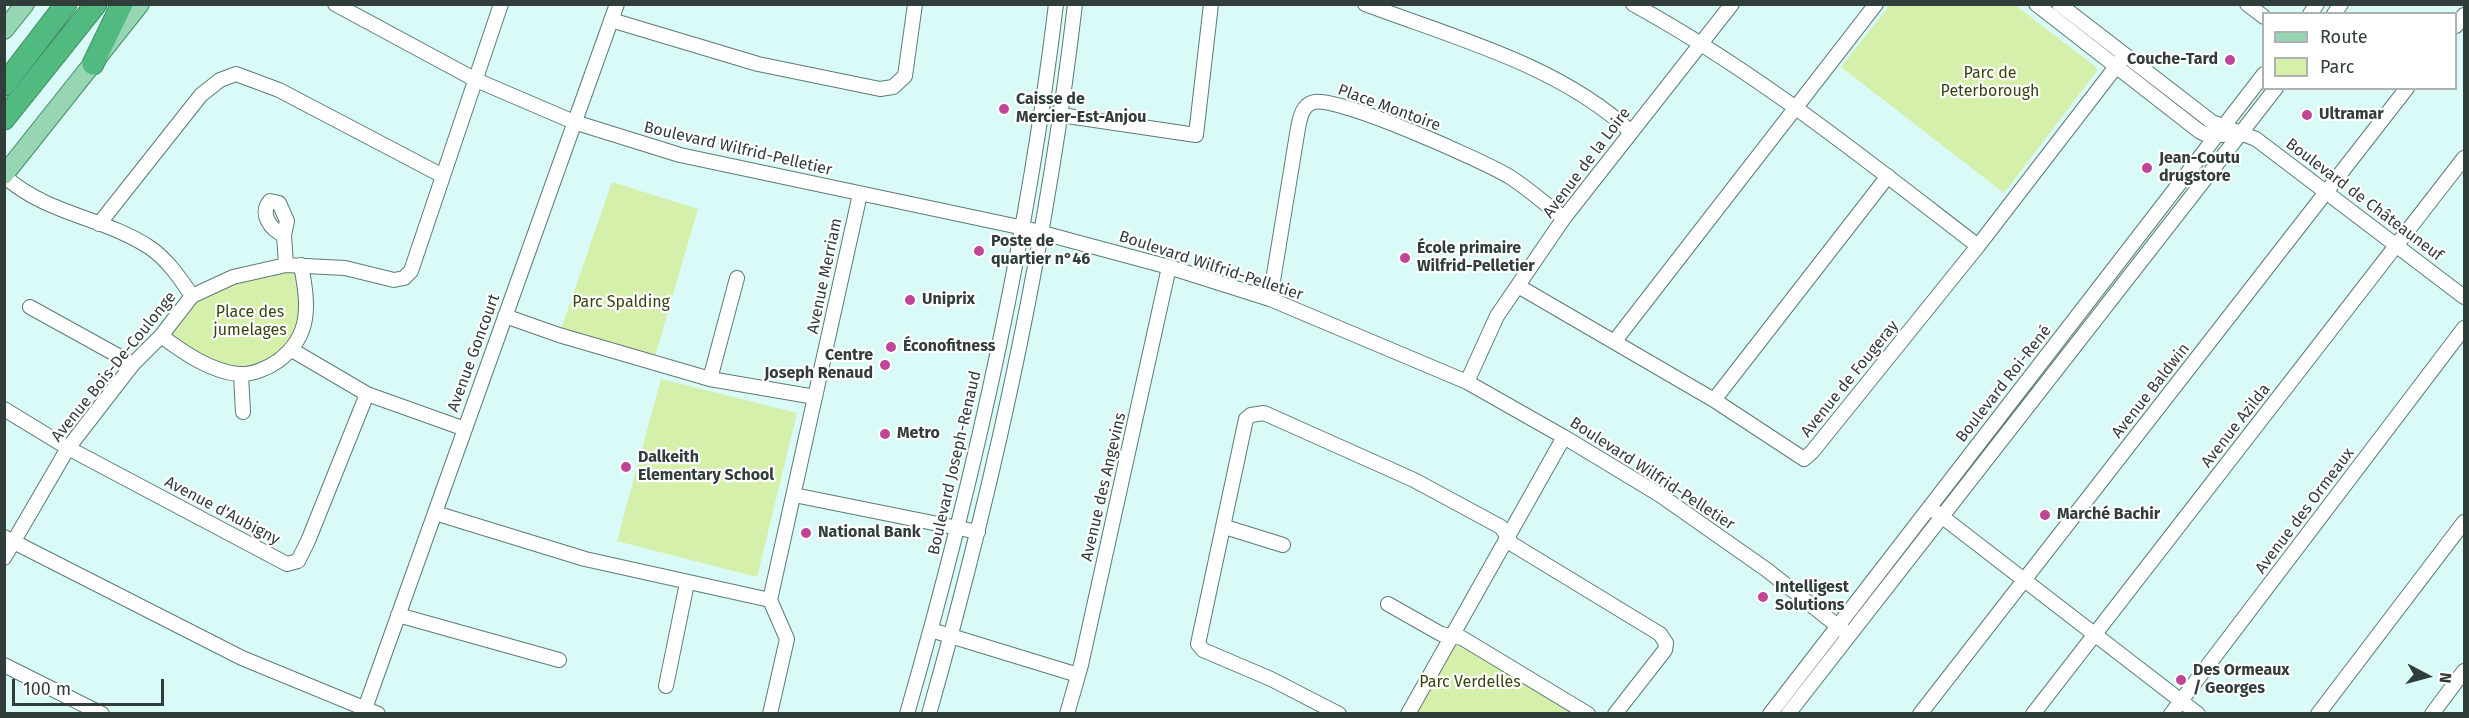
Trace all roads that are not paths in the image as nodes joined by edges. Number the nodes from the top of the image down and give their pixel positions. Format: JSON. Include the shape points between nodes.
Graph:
{"nodes":[{"id":1,"x":25,"y":4,"type":"edge"},
{"id":2,"x":66,"y":4,"type":"edge"},
{"id":3,"x":73,"y":4,"type":"edge"},
{"id":4,"x":96,"y":4,"type":"edge"},
{"id":5,"x":122,"y":4,"type":"edge"},
{"id":6,"x":140,"y":4,"type":"edge"},
{"id":7,"x":334,"y":4,"type":"edge"},
{"id":8,"x":501,"y":4,"type":"edge"},
{"id":9,"x":617,"y":4,"type":"edge"},
{"id":10,"x":915,"y":4,"type":"edge"},
{"id":11,"x":1056,"y":4,"type":"edge"},
{"id":12,"x":1075,"y":4,"type":"edge"},
{"id":13,"x":1211,"y":4,"type":"edge"},
{"id":14,"x":1365,"y":4,"type":"edge"},
{"id":15,"x":1633,"y":4,"type":"edge"},
{"id":16,"x":1732,"y":4,"type":"edge"},
{"id":17,"x":1876,"y":4,"type":"edge"},
{"id":18,"x":2036,"y":4,"type":"edge"},
{"id":19,"x":2059,"y":4,"type":"edge"},
{"id":20,"x":2247,"y":4,"type":"edge"},
{"id":21,"x":2262,"y":15,"type":"edge"},
{"id":22,"x":611,"y":20,"type":"junction"},
{"id":23,"x":4,"y":30,"type":"edge"},
{"id":24,"x":1701,"y":43,"type":"junction"},
{"id":25,"x":2125,"y":55,"type":"junction"},
{"id":26,"x":93,"y":64,"type":"junction"},
{"id":27,"x":2116,"y":66,"type":"junction"},
{"id":28,"x":11,"y":77,"type":"edge"},
{"id":29,"x":2262,"y":77,"type":"edge"},
{"id":30,"x":476,"y":80,"type":"junction"},
{"id":31,"x":2274,"y":90,"type":"edge"},
{"id":32,"x":2405,"y":90,"type":"edge"},
{"id":33,"x":1797,"y":107,"type":"junction"},
{"id":34,"x":1043,"y":114,"type":"junction"},
{"id":35,"x":1062,"y":115,"type":"junction"},
{"id":36,"x":4,"y":119,"type":"edge"},
{"id":37,"x":574,"y":122,"type":"junction"},
{"id":38,"x":2219,"y":131,"type":"junction"},
{"id":39,"x":1630,"y":132,"type":"junction"},
{"id":40,"x":2240,"y":134,"type":"junction"},
{"id":41,"x":2464,"y":158,"type":"edge"},
{"id":42,"x":4,"y":176,"type":"edge"},
{"id":43,"x":1888,"y":176,"type":"junction"},
{"id":44,"x":443,"y":177,"type":"junction"},
{"id":45,"x":2326,"y":192,"type":"junction"},
{"id":46,"x":860,"y":194,"type":"junction"},
{"id":47,"x":1564,"y":218,"type":"junction"},
{"id":48,"x":99,"y":224,"type":"junction"},
{"id":49,"x":1024,"y":228,"type":"junction"},
{"id":50,"x":1042,"y":233,"type":"junction"},
{"id":51,"x":284,"y":235,"type":"dead end"},
{"id":52,"x":2398,"y":245,"type":"junction"},
{"id":53,"x":1978,"y":246,"type":"junction"},
{"id":54,"x":286,"y":265,"type":"junction"},
{"id":55,"x":301,"y":265,"type":"junction"},
{"id":56,"x":1169,"y":267,"type":"junction"},
{"id":57,"x":737,"y":278,"type":"dead end"},
{"id":58,"x":1518,"y":286,"type":"junction"},
{"id":59,"x":192,"y":296,"type":"junction"},
{"id":60,"x":2464,"y":297,"type":"edge"},
{"id":61,"x":1270,"y":299,"type":"junction"},
{"id":62,"x":30,"y":307,"type":"dead end"},
{"id":63,"x":1006,"y":314,"type":"junction"},
{"id":64,"x":505,"y":316,"type":"junction"},
{"id":65,"x":1024,"y":317,"type":"junction"},
{"id":66,"x":2464,"y":328,"type":"edge"},
{"id":67,"x":161,"y":336,"type":"junction"},
{"id":68,"x":1614,"y":342,"type":"junction"},
{"id":69,"x":292,"y":350,"type":"junction"},
{"id":70,"x":133,"y":364,"type":"junction"},
{"id":71,"x":241,"y":375,"type":"junction"},
{"id":72,"x":710,"y":380,"type":"junction"},
{"id":73,"x":1467,"y":382,"type":"junction"},
{"id":74,"x":367,"y":394,"type":"junction"},
{"id":75,"x":815,"y":397,"type":"junction"},
{"id":76,"x":1714,"y":400,"type":"junction"},
{"id":77,"x":4,"y":409,"type":"edge"},
{"id":78,"x":243,"y":412,"type":"dead end"},
{"id":79,"x":983,"y":417,"type":"junction"},
{"id":80,"x":1004,"y":420,"type":"junction"},
{"id":81,"x":465,"y":429,"type":"junction"},
{"id":82,"x":1564,"y":437,"type":"junction"},
{"id":83,"x":68,"y":448,"type":"junction"},
{"id":84,"x":794,"y":495,"type":"junction"},
{"id":85,"x":1930,"y":507,"type":"junction"},
{"id":86,"x":435,"y":513,"type":"junction"},
{"id":87,"x":1943,"y":517,"type":"junction"},
{"id":88,"x":2464,"y":522,"type":"edge"},
{"id":89,"x":1225,"y":527,"type":"junction"},
{"id":90,"x":957,"y":528,"type":"junction"},
{"id":91,"x":978,"y":532,"type":"junction"},
{"id":92,"x":1508,"y":537,"type":"junction"},
{"id":93,"x":9,"y":540,"type":"edge"},
{"id":94,"x":1283,"y":544,"type":"dead end"},
{"id":95,"x":4,"y":558,"type":"edge"},
{"id":96,"x":2025,"y":580,"type":"junction"},
{"id":97,"x":687,"y":583,"type":"junction"},
{"id":98,"x":770,"y":600,"type":"junction"},
{"id":99,"x":1388,"y":604,"type":"dead end"},
{"id":100,"x":398,"y":615,"type":"junction"},
{"id":101,"x":931,"y":630,"type":"junction"},
{"id":102,"x":1843,"y":631,"type":"junction"},
{"id":103,"x":2095,"y":634,"type":"junction"},
{"id":104,"x":951,"y":635,"type":"junction"},
{"id":105,"x":1452,"y":636,"type":"junction"},
{"id":106,"x":559,"y":660,"type":"dead end"},
{"id":107,"x":4,"y":665,"type":"edge"},
{"id":108,"x":2464,"y":671,"type":"edge"},
{"id":109,"x":1078,"y":675,"type":"junction"},
{"id":110,"x":666,"y":686,"type":"dead end"},
{"id":111,"x":2181,"y":700,"type":"junction"},
{"id":112,"x":368,"y":712,"type":"edge"},
{"id":113,"x":102,"y":714,"type":"edge"},
{"id":114,"x":770,"y":714,"type":"edge"},
{"id":115,"x":907,"y":714,"type":"edge"},
{"id":116,"x":929,"y":714,"type":"edge"},
{"id":117,"x":1067,"y":714,"type":"edge"},
{"id":118,"x":1339,"y":714,"type":"edge"},
{"id":119,"x":1408,"y":714,"type":"edge"},
{"id":120,"x":1588,"y":714,"type":"edge"},
{"id":121,"x":1615,"y":714,"type":"edge"},
{"id":122,"x":1770,"y":714,"type":"edge"},
{"id":123,"x":1788,"y":714,"type":"edge"},
{"id":124,"x":1920,"y":714,"type":"edge"},
{"id":125,"x":2034,"y":714,"type":"edge"},
{"id":126,"x":2171,"y":714,"type":"edge"},
{"id":127,"x":2198,"y":714,"type":"edge"},
{"id":128,"x":2318,"y":714,"type":"edge"},
{"id":129,"x":2432,"y":714,"type":"edge"}],
"edges":[{"from":1,"to":23,"type":"main road"},
{"from":2,"to":28,"type":"highway"},
{"from":3,"to":28,"type":"highway"},
{"from":4,"to":36,"type":"highway"},
{"from":5,"to":26,"type":"highway"},
{"from":6,"to":26,"type":"main road"},
{"from":7,"to":30,"type":"street","name":"Boulevard Wilfrid-Pelletier"},
{"from":8,"to":30,"type":"street","name":"Avenue Bois-De-Coulonge"},
{"from":9,"to":22,"type":"street","name":"Avenue Goncourt"},
{"from":10,"to":22,"type":"street","via":[[904,76],[892,87],[880,88],[758,64]]},
{"from":11,"to":34,"type":"street","name":"Boulevard Joseph-Renaud"},
{"from":12,"to":35,"type":"street"},
{"from":13,"to":35,"type":"street","via":[[1196,135]]},
{"from":14,"to":39,"type":"street","via":[[1548,76],[1605,108]]},
{"from":15,"to":24,"type":"street"},
{"from":16,"to":24,"type":"street","name":"Avenue de la Loire"},
{"from":17,"to":33,"type":"street"},
{"from":18,"to":27,"type":"street","name":"Boulevard de Châteauneuf"},
{"from":19,"to":25,"type":"street","name":"Boulevard de Châteauneuf"},
{"from":20,"to":21,"type":"street"},
{"from":22,"to":37,"type":"street","name":"Avenue Goncourt"},
{"from":24,"to":33,"type":"street"},
{"from":24,"to":39,"type":"street","name":"Avenue de la Loire"},
{"from":25,"to":27,"type":"street","name":"Avenue de Fougeray"},
{"from":25,"to":38,"type":"street","name":"Boulevard de Châteauneuf"},
{"from":26,"to":42,"type":"main road"},
{"from":27,"to":38,"type":"street","name":"Boulevard de Châteauneuf","via":[[2199,131]]},
{"from":27,"to":53,"type":"street","name":"Avenue de Fougeray"},
{"from":29,"to":38,"type":"street","name":"Boulevard Roi-René"},
{"from":30,"to":37,"type":"street","name":"Boulevard Wilfrid-Pelletier"},
{"from":30,"to":44,"type":"street","name":"Avenue Bois-De-Coulonge"},
{"from":31,"to":40,"type":"street","name":"Boulevard Roi-René"},
{"from":32,"to":45,"type":"street","name":"Avenue Baldwin"},
{"from":33,"to":43,"type":"street"},
{"from":33,"to":68,"type":"street"},
{"from":34,"to":35,"type":"street"},
{"from":34,"to":49,"type":"street","name":"Boulevard Joseph-Renaud"},
{"from":35,"to":50,"type":"street"},
{"from":37,"to":46,"type":"street","name":"Boulevard Wilfrid-Pelletier","via":[[680,155]]},
{"from":37,"to":64,"type":"street","name":"Avenue Goncourt"},
{"from":38,"to":40,"type":"street","name":"Boulevard de Châteauneuf"},
{"from":38,"to":85,"type":"street","name":"Boulevard Roi-René"},
{"from":39,"to":47,"type":"street","name":"Avenue de la Loire"},
{"from":40,"to":45,"type":"street","name":"Boulevard de Châteauneuf","via":[[2256,139]]},
{"from":40,"to":87,"type":"street","name":"Boulevard Roi-René"},
{"from":41,"to":52,"type":"street","name":"Avenue Azilda"},
{"from":42,"to":48,"type":"street","via":[[35,200]]},
{"from":43,"to":53,"type":"street"},
{"from":43,"to":76,"type":"street"},
{"from":44,"to":48,"type":"street","via":[[279,90],[236,74],[220,80],[201,95]]},
{"from":44,"to":55,"type":"street","name":"Avenue Bois-De-Coulonge","via":[[411,271],[404,278],[394,280],[345,268]]},
{"from":45,"to":52,"type":"street","name":"Boulevard de Châteauneuf"},
{"from":45,"to":96,"type":"street","name":"Avenue Baldwin"},
{"from":46,"to":49,"type":"street","name":"Boulevard Wilfrid-Pelletier"},
{"from":46,"to":75,"type":"street","name":"Avenue Merriam"},
{"from":47,"to":58,"type":"street","name":"Avenue de la Loire"},
{"from":47,"to":61,"type":"street","name":"Place Montoire","via":[[1509,177],[1443,146],[1354,111],[1313,102],[1303,110],[1298,128]]},
{"from":48,"to":59,"type":"street","via":[[149,247],[172,268]]},
{"from":49,"to":50,"type":"street","name":"Boulevard Wilfrid-Pelletier"},
{"from":49,"to":63,"type":"street","name":"Boulevard Joseph-Renaud"},
{"from":50,"to":56,"type":"street","name":"Boulevard Wilfrid-Pelletier"},
{"from":50,"to":65,"type":"street"},
{"from":51,"to":54,"type":"street"},
{"from":52,"to":60,"type":"street","name":"Boulevard de Châteauneuf"},
{"from":52,"to":103,"type":"street","name":"Avenue Azilda"},
{"from":53,"to":76,"type":"street","name":"Avenue de Fougeray","via":[[1804,459]]},
{"from":54,"to":55,"type":"street","name":"Avenue Bois-De-Coulonge"},
{"from":54,"to":59,"type":"street","name":"Avenue Bois-De-Coulonge","via":[[233,277]]},
{"from":55,"to":69,"type":"street","via":[[308,300],[305,321]]},
{"from":56,"to":61,"type":"street","name":"Boulevard Wilfrid-Pelletier"},
{"from":56,"to":109,"type":"street","name":"Avenue des Angevins"},
{"from":57,"to":72,"type":"street"},
{"from":58,"to":68,"type":"street","name":"Avenue de Fougeray"},
{"from":58,"to":73,"type":"street","name":"Avenue de la Loire","via":[[1497,316]]},
{"from":59,"to":67,"type":"street","name":"Avenue Bois-De-Coulonge"},
{"from":61,"to":73,"type":"street","name":"Boulevard Wilfrid-Pelletier"},
{"from":62,"to":70,"type":"street"},
{"from":63,"to":65,"type":"street"},
{"from":63,"to":79,"type":"street","name":"Boulevard Joseph-Renaud"},
{"from":64,"to":72,"type":"street"},
{"from":64,"to":81,"type":"street","name":"Avenue Goncourt"},
{"from":65,"to":80,"type":"street"},
{"from":66,"to":111,"type":"street","name":"Avenue des Ormeaux"},
{"from":67,"to":70,"type":"street","name":"Avenue Bois-De-Coulonge"},
{"from":67,"to":71,"type":"street","via":[[206,364]]},
{"from":68,"to":76,"type":"street","name":"Avenue de Fougeray"},
{"from":69,"to":71,"type":"street","via":[[269,368]]},
{"from":69,"to":74,"type":"street"},
{"from":70,"to":83,"type":"street","name":"Avenue Bois-De-Coulonge"},
{"from":71,"to":78,"type":"street"},
{"from":72,"to":75,"type":"street"},
{"from":73,"to":82,"type":"street","name":"Boulevard Wilfrid-Pelletier"},
{"from":74,"to":81,"type":"street"},
{"from":74,"to":83,"type":"street","name":"Avenue d'Aubigny","via":[[308,541],[298,561],[286,564]]},
{"from":75,"to":84,"type":"street","name":"Avenue Merriam"},
{"from":77,"to":83,"type":"street","name":"Avenue d'Aubigny"},
{"from":79,"to":80,"type":"street"},
{"from":79,"to":90,"type":"street","name":"Boulevard Joseph-Renaud"},
{"from":80,"to":91,"type":"street"},
{"from":81,"to":86,"type":"street","name":"Avenue Goncourt"},
{"from":82,"to":92,"type":"street"},
{"from":82,"to":102,"type":"street","name":"Boulevard Wilfrid-Pelletier","via":[[1699,522]]},
{"from":83,"to":93,"type":"street","name":"Avenue Bois-De-Coulonge"},
{"from":84,"to":90,"type":"street"},
{"from":84,"to":98,"type":"street","name":"Avenue Merriam"},
{"from":85,"to":87,"type":"street"},
{"from":85,"to":102,"type":"street","name":"Boulevard Roi-René"},
{"from":86,"to":97,"type":"street","via":[[585,559]]},
{"from":86,"to":100,"type":"street","name":"Avenue Goncourt"},
{"from":87,"to":96,"type":"street"},
{"from":87,"to":102,"type":"street","name":"Boulevard Roi-René"},
{"from":88,"to":128,"type":"street"},
{"from":89,"to":92,"type":"street","via":[[1246,419],[1264,413],[1414,480],[1501,527]]},
{"from":89,"to":94,"type":"street"},
{"from":89,"to":118,"type":"street","via":[[1198,644],[1203,650]]},
{"from":90,"to":91,"type":"street"},
{"from":90,"to":101,"type":"street","name":"Boulevard Joseph-Renaud"},
{"from":91,"to":104,"type":"street"},
{"from":92,"to":105,"type":"street"},
{"from":92,"to":121,"type":"street","via":[[1512,544],[1660,634],[1666,643],[1665,650]]},
{"from":93,"to":95,"type":"street","name":"Avenue Bois-De-Coulonge"},
{"from":93,"to":112,"type":"street","via":[[242,657]]},
{"from":96,"to":103,"type":"street"},
{"from":96,"to":124,"type":"street","name":"Avenue Baldwin"},
{"from":97,"to":98,"type":"street"},
{"from":97,"to":110,"type":"street"},
{"from":98,"to":114,"type":"street","via":[[787,639]]},
{"from":99,"to":105,"type":"street","via":[[1441,634]]},
{"from":100,"to":106,"type":"street"},
{"from":100,"to":112,"type":"street","name":"Avenue Goncourt"},
{"from":101,"to":104,"type":"street"},
{"from":101,"to":115,"type":"street","name":"Boulevard Joseph-Renaud"},
{"from":102,"to":122,"type":"street","name":"Boulevard Roi-René"},
{"from":102,"to":123,"type":"street","name":"Boulevard Roi-René"},
{"from":103,"to":111,"type":"street"},
{"from":103,"to":125,"type":"street","name":"Avenue Azilda"},
{"from":104,"to":109,"type":"street"},
{"from":104,"to":116,"type":"street"},
{"from":105,"to":119,"type":"street"},
{"from":105,"to":120,"type":"street","via":[[1462,638]]},
{"from":107,"to":113,"type":"street"},
{"from":108,"to":129,"type":"street"},
{"from":109,"to":117,"type":"street","name":"Avenue des Angevins"},
{"from":111,"to":126,"type":"street","name":"Avenue des Ormeaux"},
{"from":111,"to":127,"type":"street"}]}
